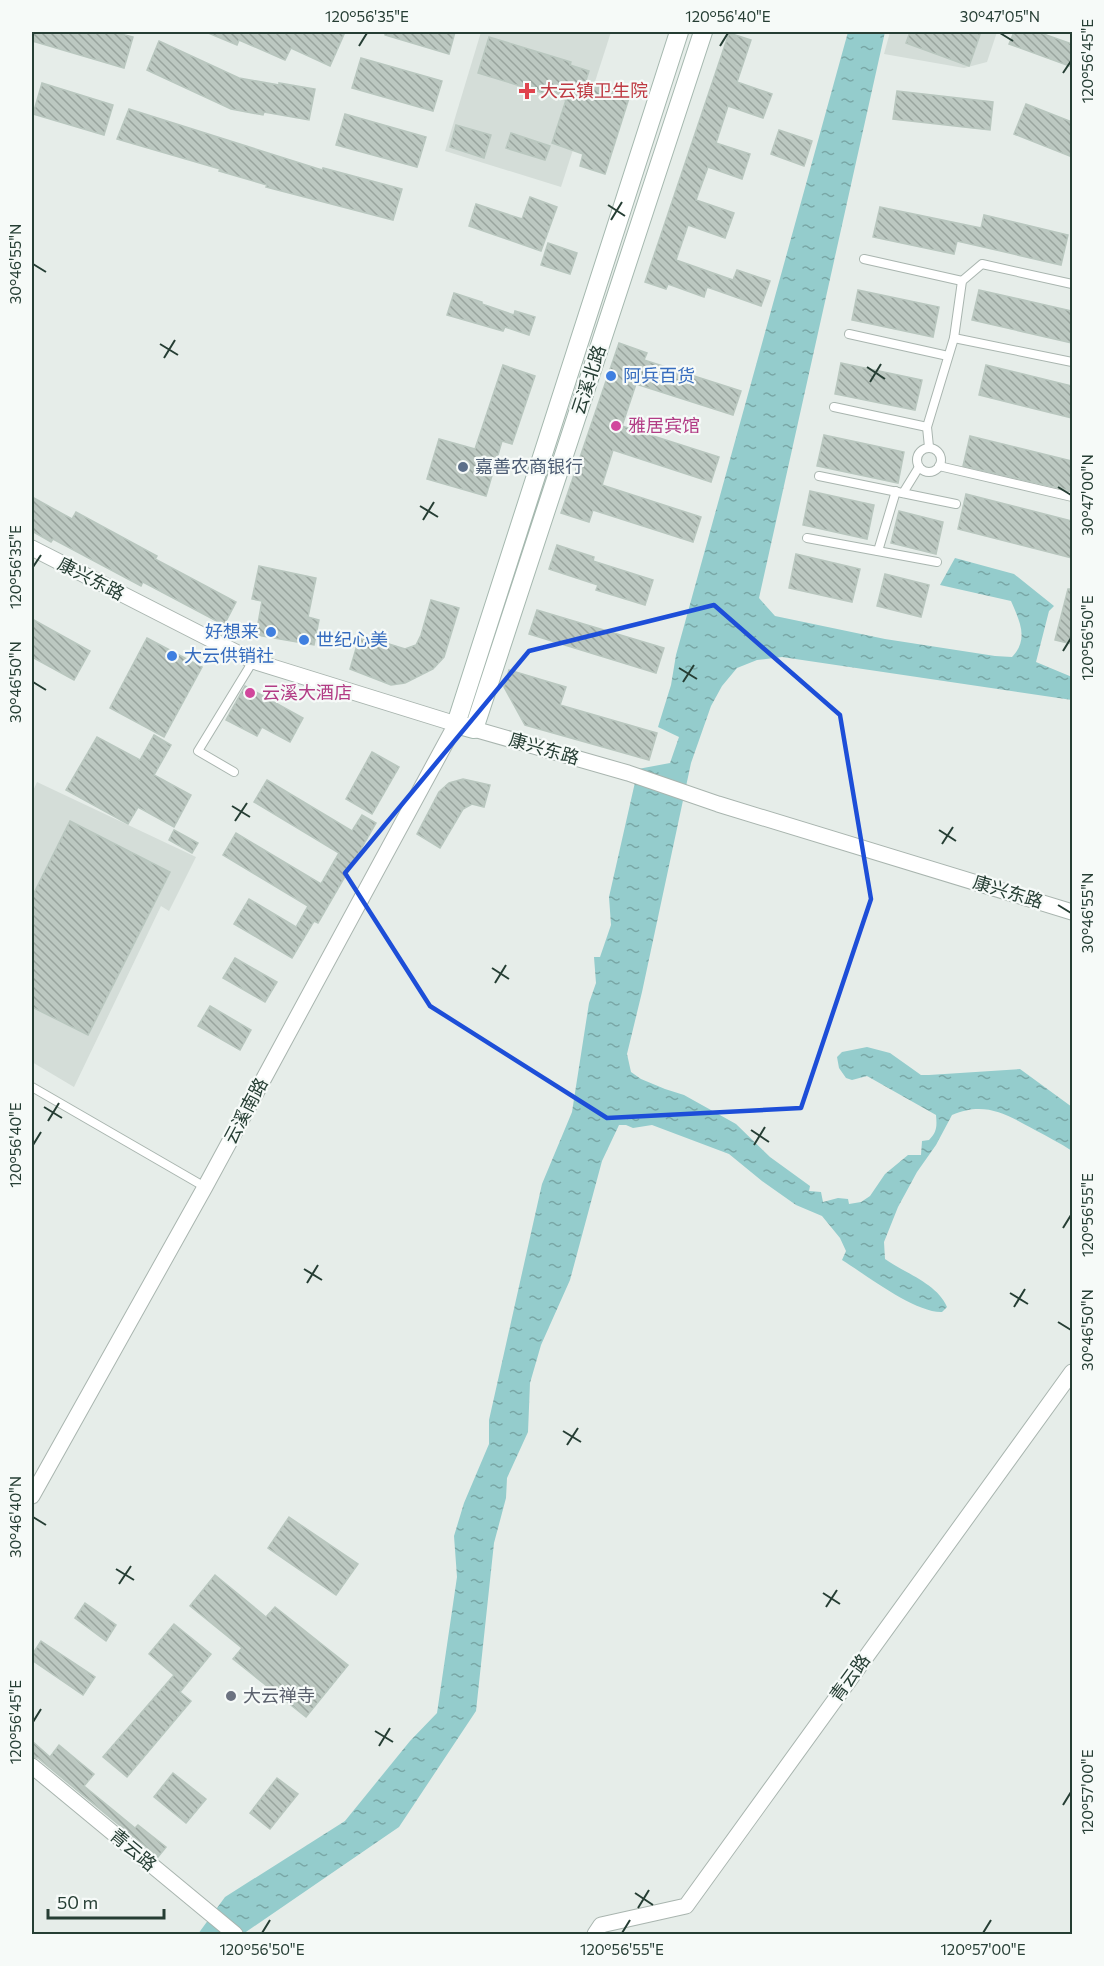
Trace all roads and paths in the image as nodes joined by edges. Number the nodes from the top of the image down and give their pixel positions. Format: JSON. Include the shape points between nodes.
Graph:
{"nodes":[{"id":1,"x":679,"y":32,"type":"edge"},
{"id":2,"x":703,"y":32,"type":"edge"},
{"id":3,"x":864,"y":259,"type":"dead end"},
{"id":4,"x":962,"y":281,"type":"junction"},
{"id":5,"x":1072,"y":284,"type":"edge"},
{"id":6,"x":849,"y":334,"type":"dead end"},
{"id":7,"x":954,"y":338,"type":"junction"},
{"id":8,"x":948,"y":356,"type":"junction"},
{"id":9,"x":1072,"y":362,"type":"edge"},
{"id":10,"x":834,"y":407,"type":"dead end"},
{"id":11,"x":927,"y":427,"type":"junction"},
{"id":12,"x":929,"y":447,"type":"junction"},
{"id":13,"x":939,"y":466,"type":"junction"},
{"id":14,"x":919,"y":467,"type":"junction"},
{"id":15,"x":819,"y":476,"type":"dead end"},
{"id":16,"x":899,"y":492,"type":"junction"},
{"id":17,"x":1072,"y":497,"type":"edge"},
{"id":18,"x":956,"y":504,"type":"dead end"},
{"id":19,"x":807,"y":538,"type":"dead end"},
{"id":20,"x":32,"y":548,"type":"edge"},
{"id":21,"x":878,"y":551,"type":"junction"},
{"id":22,"x":937,"y":562,"type":"dead end"},
{"id":23,"x":252,"y":661,"type":"junction"},
{"id":24,"x":456,"y":724,"type":"junction"},
{"id":25,"x":474,"y":729,"type":"junction"},
{"id":26,"x":234,"y":772,"type":"dead end"},
{"id":27,"x":1072,"y":912,"type":"edge"},
{"id":28,"x":32,"y":1086,"type":"edge"},
{"id":29,"x":205,"y":1187,"type":"junction"},
{"id":30,"x":1072,"y":1372,"type":"edge"},
{"id":31,"x":32,"y":1496,"type":"edge"},
{"id":32,"x":32,"y":1766,"type":"edge"},
{"id":33,"x":235,"y":1935,"type":"edge"},
{"id":34,"x":595,"y":1935,"type":"edge"}],
"edges":[{"from":1,"to":24,"type":"street","name":"云溪北路"},
{"from":2,"to":25,"type":"street","name":"云溪北路"},
{"from":3,"to":4,"type":"lane"},
{"from":4,"to":5,"type":"lane","via":[[982,264]]},
{"from":4,"to":7,"type":"lane"},
{"from":6,"to":8,"type":"lane"},
{"from":7,"to":8,"type":"lane"},
{"from":7,"to":9,"type":"lane"},
{"from":8,"to":11,"type":"lane"},
{"from":10,"to":11,"type":"lane"},
{"from":11,"to":12,"type":"lane"},
{"from":12,"to":13,"type":"lane","via":[[940,454]]},
{"from":12,"to":14,"type":"lane","via":[[917,459]]},
{"from":13,"to":14,"type":"lane","via":[[927,473]]},
{"from":13,"to":17,"type":"lane"},
{"from":14,"to":16,"type":"lane"},
{"from":15,"to":16,"type":"lane"},
{"from":16,"to":18,"type":"lane"},
{"from":16,"to":21,"type":"lane"},
{"from":19,"to":21,"type":"lane"},
{"from":20,"to":23,"type":"street","name":"康兴东路"},
{"from":21,"to":22,"type":"lane"},
{"from":23,"to":24,"type":"street","name":"康兴东路"},
{"from":23,"to":26,"type":"lane","via":[[198,751]]},
{"from":24,"to":25,"type":"street","name":"康兴东路"},
{"from":24,"to":29,"type":"street","name":"云溪南路"},
{"from":25,"to":27,"type":"street","name":"康兴东路"},
{"from":28,"to":29,"type":"lane"},
{"from":29,"to":31,"type":"street","name":"云溪南路"},
{"from":30,"to":34,"type":"street","name":"青云路","via":[[686,1906],[601,1925]]},
{"from":32,"to":33,"type":"street","name":"青云路"}]}
